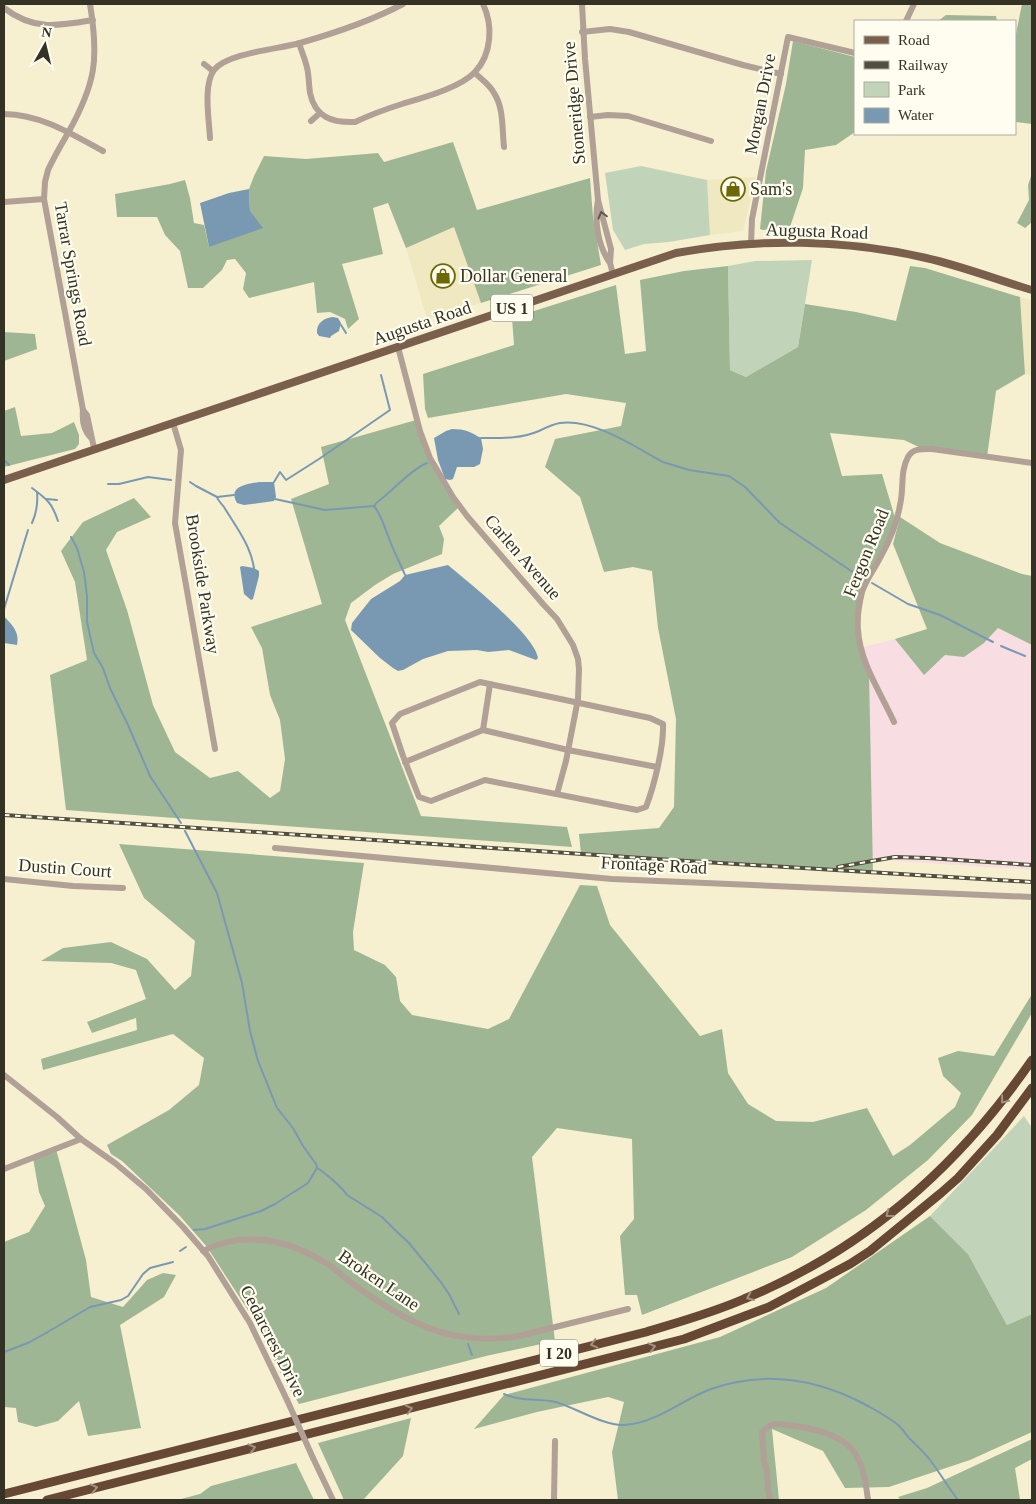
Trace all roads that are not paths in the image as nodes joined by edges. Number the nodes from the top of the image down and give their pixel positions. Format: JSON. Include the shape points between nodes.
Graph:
{"nodes":[{"id":1,"x":90,"y":4,"type":"edge"},
{"id":2,"x":403,"y":4,"type":"edge"},
{"id":3,"x":484,"y":4,"type":"edge"},
{"id":4,"x":582,"y":4,"type":"edge"},
{"id":5,"x":914,"y":4,"type":"edge"},
{"id":6,"x":4,"y":8,"type":"edge"},
{"id":7,"x":93,"y":20,"type":"junction"},
{"id":8,"x":906,"y":20,"type":"edge"},
{"id":9,"x":582,"y":32,"type":"junction"},
{"id":10,"x":299,"y":43,"type":"junction"},
{"id":11,"x":854,"y":53,"type":"edge"},
{"id":12,"x":204,"y":64,"type":"dead end"},
{"id":13,"x":213,"y":71,"type":"junction"},
{"id":14,"x":475,"y":73,"type":"junction"},
{"id":15,"x":781,"y":74,"type":"junction"},
{"id":16,"x":320,"y":113,"type":"junction"},
{"id":17,"x":4,"y":114,"type":"edge"},
{"id":18,"x":590,"y":117,"type":"junction"},
{"id":19,"x":311,"y":121,"type":"dead end"},
{"id":20,"x":68,"y":132,"type":"junction"},
{"id":21,"x":210,"y":138,"type":"dead end"},
{"id":22,"x":711,"y":141,"type":"dead end"},
{"id":23,"x":504,"y":147,"type":"dead end"},
{"id":24,"x":103,"y":151,"type":"dead end"},
{"id":25,"x":44,"y":199,"type":"junction"},
{"id":26,"x":4,"y":202,"type":"edge"},
{"id":27,"x":751,"y":244,"type":"junction"},
{"id":28,"x":613,"y":274,"type":"junction"},
{"id":29,"x":1032,"y":290,"type":"edge"},
{"id":30,"x":398,"y":347,"type":"junction"},
{"id":31,"x":173,"y":423,"type":"junction"},
{"id":32,"x":94,"y":448,"type":"junction"},
{"id":33,"x":1032,"y":463,"type":"edge"},
{"id":34,"x":4,"y":480,"type":"edge"},
{"id":35,"x":490,"y":684,"type":"junction"},
{"id":36,"x":577,"y":703,"type":"junction"},
{"id":37,"x":894,"y":722,"type":"dead end"},
{"id":38,"x":483,"y":730,"type":"junction"},
{"id":39,"x":215,"y":749,"type":"dead end"},
{"id":40,"x":568,"y":750,"type":"junction"},
{"id":41,"x":405,"y":762,"type":"junction"},
{"id":42,"x":656,"y":767,"type":"junction"},
{"id":43,"x":557,"y":794,"type":"junction"},
{"id":44,"x":275,"y":848,"type":"dead end"},
{"id":45,"x":4,"y":879,"type":"edge"},
{"id":46,"x":123,"y":888,"type":"dead end"},
{"id":47,"x":1032,"y":897,"type":"edge"},
{"id":48,"x":1032,"y":1060,"type":"edge"},
{"id":49,"x":4,"y":1075,"type":"edge"},
{"id":50,"x":1032,"y":1088,"type":"edge"},
{"id":51,"x":81,"y":1139,"type":"junction"},
{"id":52,"x":4,"y":1169,"type":"edge"},
{"id":53,"x":203,"y":1251,"type":"junction"},
{"id":54,"x":628,"y":1309,"type":"dead end"},
{"id":55,"x":555,"y":1441,"type":"dead end"},
{"id":56,"x":4,"y":1494,"type":"edge"},
{"id":57,"x":47,"y":1500,"type":"edge"},
{"id":58,"x":333,"y":1500,"type":"edge"},
{"id":59,"x":554,"y":1500,"type":"edge"},
{"id":60,"x":770,"y":1500,"type":"edge"},
{"id":61,"x":868,"y":1500,"type":"edge"}],
"edges":[{"from":1,"to":7,"type":"street","name":"Tarrar Springs Road"},
{"from":2,"to":10,"type":"street","via":[[364,22]]},
{"from":3,"to":14,"type":"street","via":[[489,42]]},
{"from":4,"to":9,"type":"street","name":"Stoneridge Drive"},
{"from":5,"to":8,"type":"street"},
{"from":6,"to":7,"type":"street","via":[[39,25]]},
{"from":7,"to":20,"type":"street","name":"Tarrar Springs Road","via":[[96,47],[92,76],[88,93]]},
{"from":9,"to":15,"type":"street","via":[[610,29],[629,32]]},
{"from":9,"to":18,"type":"street","name":"Stoneridge Drive"},
{"from":10,"to":13,"type":"street","via":[[242,55],[223,62]]},
{"from":10,"to":16,"type":"street","via":[[310,93]]},
{"from":11,"to":15,"type":"street","name":"Morgan Drive","via":[[788,37]]},
{"from":12,"to":13,"type":"street"},
{"from":13,"to":21,"type":"street","via":[[208,94]]},
{"from":14,"to":16,"type":"street","via":[[440,92],[355,122],[337,121]]},
{"from":14,"to":23,"type":"street","via":[[497,97]]},
{"from":15,"to":27,"type":"street","name":"Morgan Drive","via":[[752,219]]},
{"from":16,"to":19,"type":"street"},
{"from":17,"to":20,"type":"street","via":[[39,119]]},
{"from":18,"to":22,"type":"street","via":[[608,114],[628,116]]},
{"from":18,"to":28,"type":"street","name":"Stoneridge Drive","via":[[598,200],[611,249]]},
{"from":20,"to":24,"type":"street"},
{"from":20,"to":25,"type":"street","name":"Tarrar Springs Road","via":[[48,170]]},
{"from":25,"to":26,"type":"street"},
{"from":25,"to":32,"type":"street","name":"Tarrar Springs Road","via":[[82,418]]},
{"from":27,"to":28,"type":"main road","name":"Augusta Road","number":"US 1","via":[[676,253]]},
{"from":27,"to":29,"type":"main road","name":"Augusta Road","number":"US 1","via":[[830,244],[869,248],[928,258]]},
{"from":28,"to":30,"type":"main road","name":"Augusta Road","number":"US 1"},
{"from":30,"to":31,"type":"main road","name":"Augusta Road","number":"US 1"},
{"from":30,"to":36,"type":"street","name":"Carlen Avenue","via":[[420,431],[440,475],[459,507],[558,619],[573,644],[579,669]]},
{"from":31,"to":32,"type":"main road","name":"Augusta Road","number":"US 1"},
{"from":31,"to":39,"type":"street","name":"Brookside Parkway","via":[[181,450],[175,522]]},
{"from":32,"to":34,"type":"main road","name":"Augusta Road","number":"US 1"},
{"from":33,"to":37,"type":"street","name":"Fergon Road","via":[[932,449],[915,450],[907,458],[896,521],[862,593],[858,628],[869,672]]},
{"from":35,"to":36,"type":"street"},
{"from":35,"to":38,"type":"street"},
{"from":35,"to":41,"type":"street","via":[[480,682],[400,714],[392,723]]},
{"from":36,"to":40,"type":"street","name":"Carlen Avenue"},
{"from":36,"to":42,"type":"street","via":[[650,718],[663,724]]},
{"from":38,"to":40,"type":"street"},
{"from":38,"to":41,"type":"street"},
{"from":40,"to":42,"type":"street"},
{"from":40,"to":43,"type":"street","name":"Carlen Avenue"},
{"from":41,"to":43,"type":"street","via":[[419,797],[431,801],[484,780]]},
{"from":42,"to":43,"type":"street","via":[[646,807],[637,810]]},
{"from":44,"to":47,"type":"street","name":"Frontage Road","via":[[612,879]]},
{"from":45,"to":46,"type":"street","name":"Dustin Court"},
{"from":48,"to":56,"type":"highway","number":"I 20","one_way":true,"via":[[987,1121],[906,1202],[841,1249],[744,1299],[646,1332]]},
{"from":49,"to":51,"type":"street","name":"Cedarcrest Drive"},
{"from":57,"to":50,"type":"highway","number":"I 20","one_way":true,"via":[[684,1339],[770,1307],[870,1252],[941,1193],[997,1135]]},
{"from":51,"to":52,"type":"street"},
{"from":51,"to":53,"type":"street","name":"Cedarcrest Drive","via":[[146,1189]]},
{"from":53,"to":54,"type":"street","name":"Broken Lane","via":[[238,1240],[267,1240],[295,1247],[326,1263],[381,1304],[416,1323],[443,1333],[473,1338],[519,1336]]},
{"from":53,"to":58,"type":"street","name":"Cedarcrest Drive","bridge":true,"via":[[250,1323]]},
{"from":55,"to":59,"type":"street"},
{"from":60,"to":61,"type":"street","via":[[762,1432],[776,1424],[816,1429],[851,1448],[860,1462]]}]}
